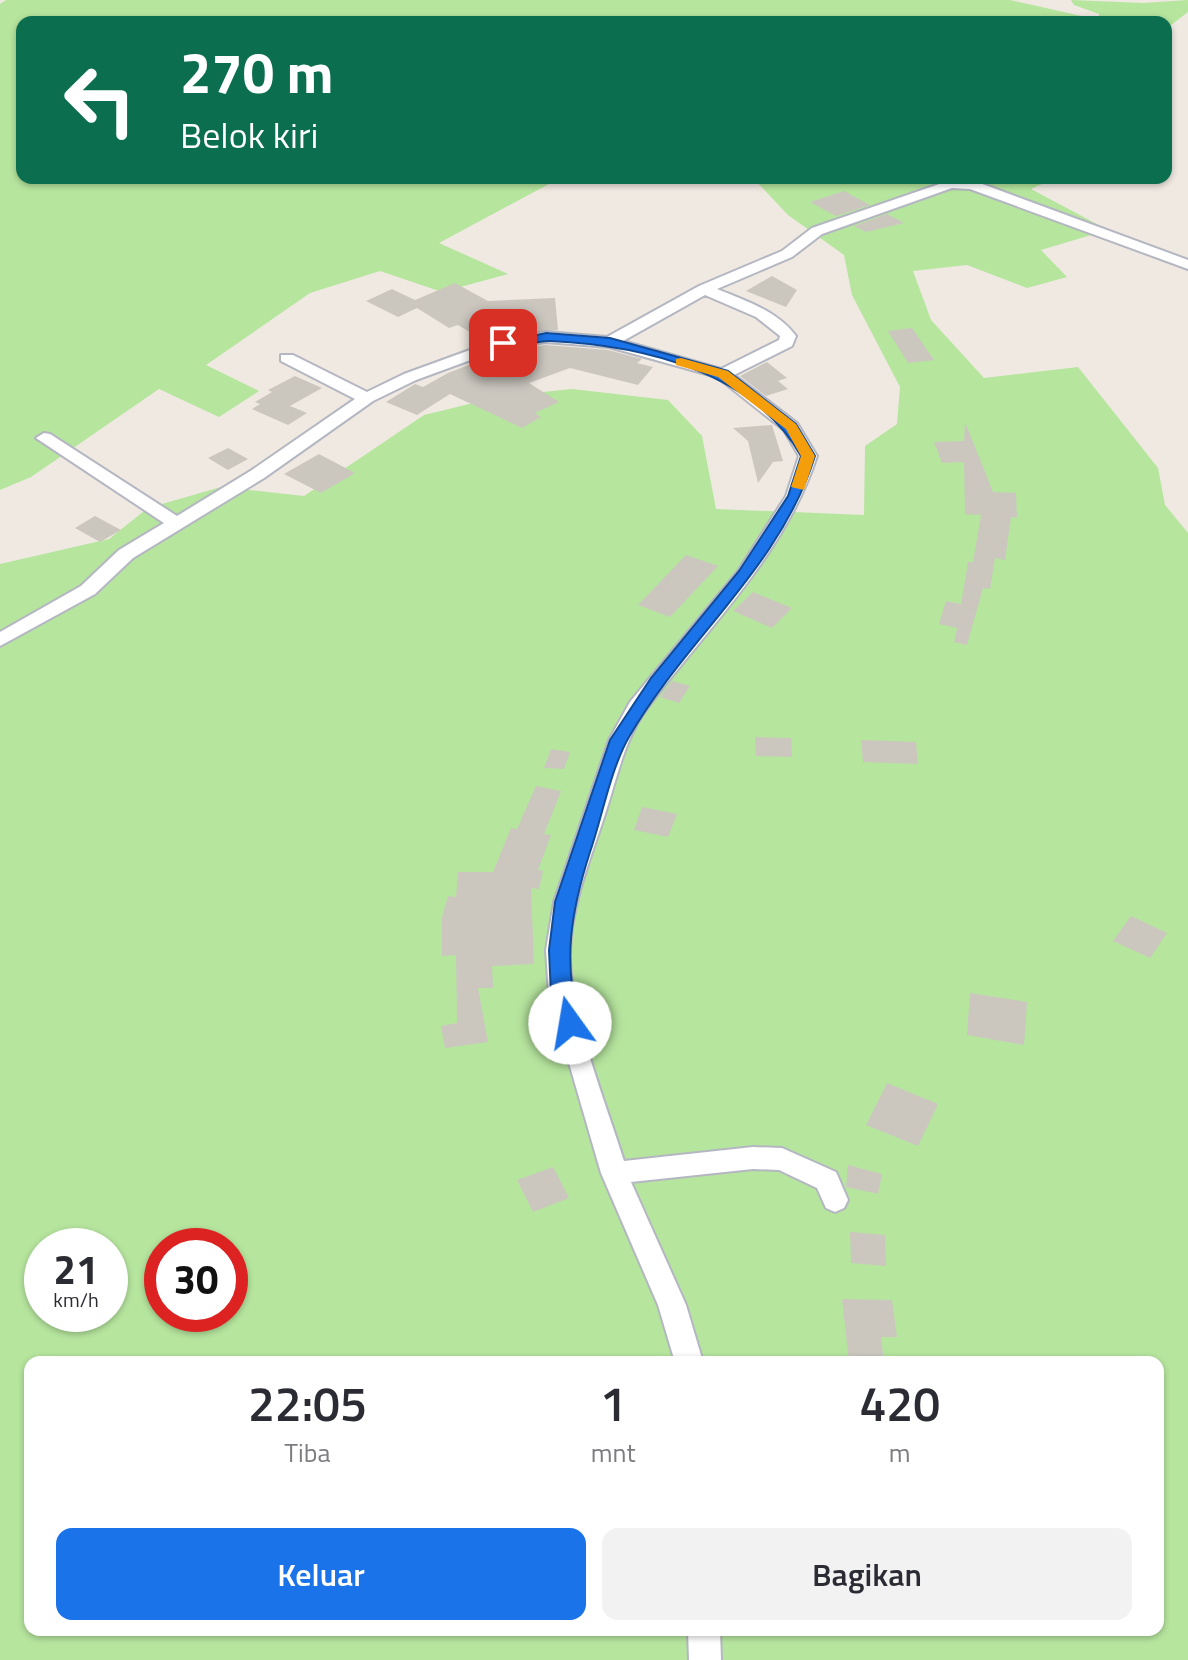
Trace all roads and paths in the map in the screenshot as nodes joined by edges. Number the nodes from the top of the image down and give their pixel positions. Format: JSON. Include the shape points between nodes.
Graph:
{"nodes":[{"id":1,"x":1188,"y":265,"type":"edge"},
{"id":2,"x":704,"y":289,"type":"junction"},
{"id":3,"x":610,"y":342,"type":"junction"},
{"id":4,"x":287,"y":358,"type":"dead end"},
{"id":5,"x":723,"y":374,"type":"junction"},
{"id":6,"x":367,"y":398,"type":"junction"},
{"id":7,"x":44,"y":438,"type":"dead end"},
{"id":8,"x":176,"y":523,"type":"junction"},
{"id":9,"x":0,"y":640,"type":"edge"},
{"id":10,"x":614,"y":1173,"type":"junction"},
{"id":11,"x":835,"y":1200,"type":"dead end"},
{"id":12,"x":687,"y":1356,"type":"edge"},
{"id":13,"x":704,"y":1636,"type":"edge"},
{"id":14,"x":705,"y":1660,"type":"edge"}],
"edges":[{"from":1,"to":2,"type":"street","via":[[972,185],[951,184],[831,225],[787,254]]},
{"from":2,"to":3,"type":"street"},
{"from":2,"to":5,"type":"street","via":[[767,319],[788,336],[786,343]]},
{"from":3,"to":5,"type":"street"},
{"from":3,"to":6,"type":"street","via":[[546,337],[503,343]]},
{"from":4,"to":6,"type":"street"},
{"from":5,"to":10,"type":"street","via":[[791,427],[806,448],[807,462],[795,496],[745,574],[647,694],[619,740],[565,902],[558,950],[561,994]]},
{"from":6,"to":8,"type":"street"},
{"from":7,"to":8,"type":"street"},
{"from":8,"to":9,"type":"street","via":[[126,554],[88,590]]},
{"from":10,"to":11,"type":"street","via":[[782,1159],[827,1180]]},
{"from":10,"to":12,"type":"street","via":[[672,1305]]},
{"from":13,"to":14,"type":"street"}]}
